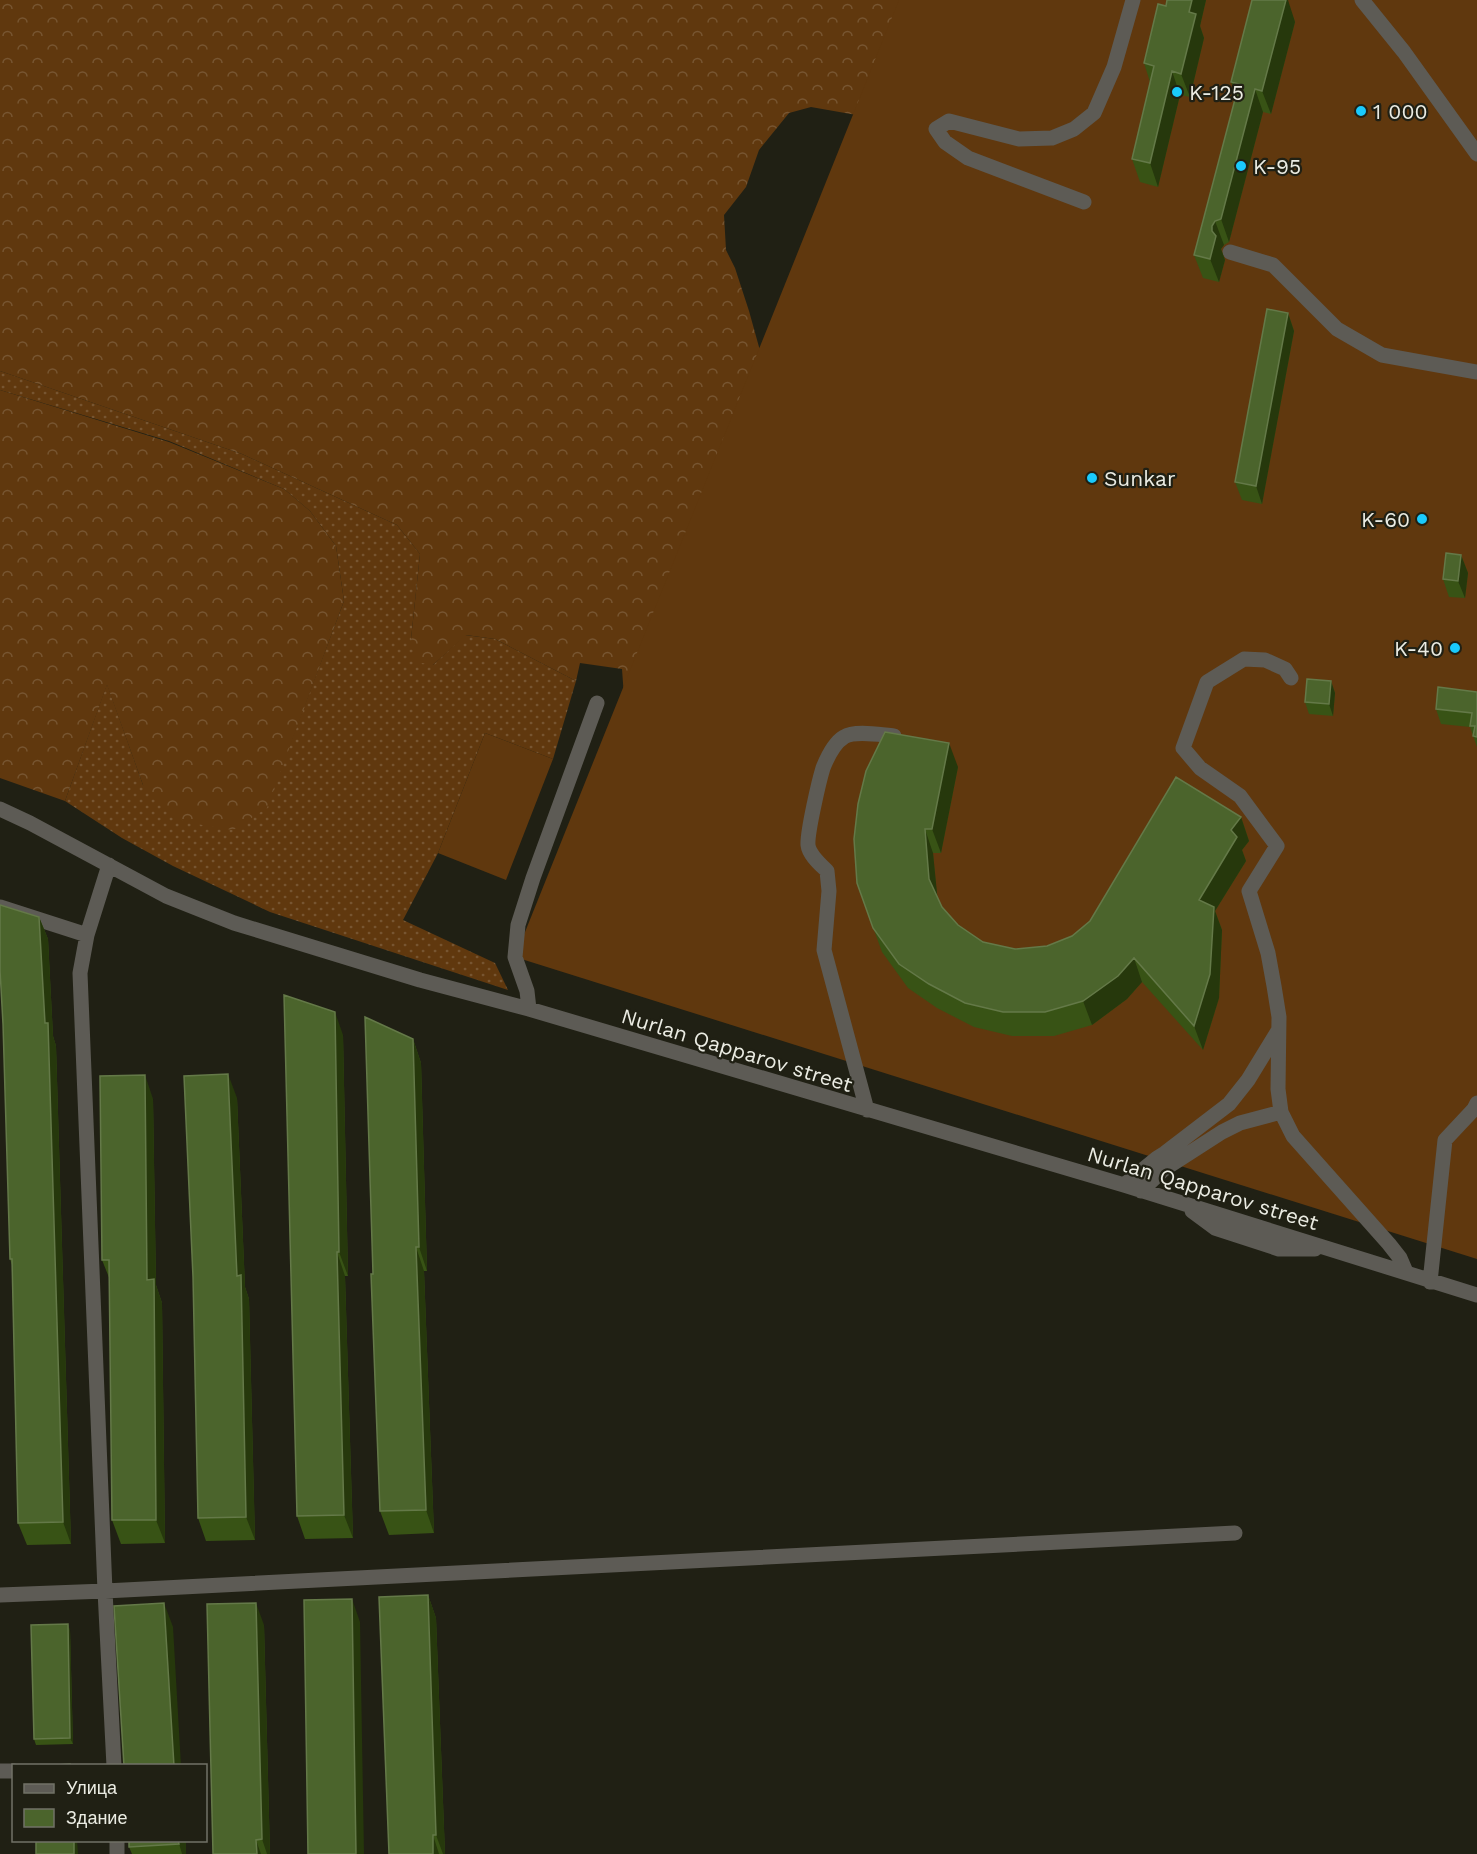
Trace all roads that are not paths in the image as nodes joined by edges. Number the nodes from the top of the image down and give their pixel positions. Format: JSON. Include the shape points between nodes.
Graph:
{"nodes":[{"id":1,"x":1133,"y":0,"type":"edge"},
{"id":2,"x":1362,"y":0,"type":"edge"},
{"id":3,"x":1477,"y":154,"type":"edge"},
{"id":4,"x":1084,"y":202,"type":"dead end"},
{"id":5,"x":1230,"y":252,"type":"dead end"},
{"id":6,"x":1477,"y":372,"type":"edge"},
{"id":7,"x":1291,"y":678,"type":"dead end"},
{"id":8,"x":597,"y":703,"type":"dead end"},
{"id":9,"x":894,"y":736,"type":"edge"},
{"id":10,"x":0,"y":809,"type":"edge"},
{"id":11,"x":109,"y":865,"type":"junction"},
{"id":12,"x":0,"y":907,"type":"edge"},
{"id":13,"x":87,"y":935,"type":"junction"},
{"id":14,"x":529,"y":1009,"type":"junction"},
{"id":15,"x":1278,"y":1031,"type":"junction"},
{"id":16,"x":1477,"y":1103,"type":"edge"},
{"id":17,"x":867,"y":1110,"type":"junction"},
{"id":18,"x":1281,"y":1112,"type":"junction"},
{"id":19,"x":1124,"y":1185,"type":"junction"},
{"id":20,"x":1141,"y":1191,"type":"junction"},
{"id":21,"x":1406,"y":1272,"type":"junction"},
{"id":22,"x":1430,"y":1282,"type":"junction"},
{"id":23,"x":1477,"y":1295,"type":"edge"},
{"id":24,"x":1235,"y":1533,"type":"dead end"},
{"id":25,"x":105,"y":1591,"type":"junction"},
{"id":26,"x":0,"y":1595,"type":"edge"},
{"id":27,"x":114,"y":1764,"type":"edge"}],
"edges":[{"from":1,"to":4,"type":"street","via":[[1114,67],[1094,113],[1074,129],[1052,138],[1019,139],[949,121],[936,129],[945,142],[968,158]]},
{"from":2,"to":3,"type":"street"},
{"from":5,"to":6,"type":"street","via":[[1273,265],[1337,329],[1382,355]]},
{"from":7,"to":15,"type":"street","via":[[1284,669],[1265,660],[1244,658],[1207,682],[1183,748],[1200,768],[1240,796],[1276,846],[1249,891],[1268,953]]},
{"from":8,"to":14,"type":"street","via":[[518,925],[515,957]]},
{"from":9,"to":17,"type":"street","via":[[852,734],[842,738],[832,750],[824,767],[808,847],[827,871],[824,950]]},
{"from":10,"to":11,"type":"street","name":"Nurlan Qapparov street"},
{"from":11,"to":13,"type":"street"},
{"from":11,"to":14,"type":"street","name":"Nurlan Qapparov street","via":[[166,896],[234,923]]},
{"from":12,"to":13,"type":"street"},
{"from":13,"to":25,"type":"street","via":[[80,973]]},
{"from":14,"to":17,"type":"street","name":"Nurlan Qapparov street"},
{"from":15,"to":18,"type":"street"},
{"from":15,"to":19,"type":"street","via":[[1229,1104]]},
{"from":16,"to":22,"type":"street","via":[[1445,1140]]},
{"from":17,"to":19,"type":"street","name":"Nurlan Qapparov street"},
{"from":18,"to":20,"type":"street","via":[[1222,1132],[1163,1170]]},
{"from":18,"to":21,"type":"street","via":[[1293,1136],[1389,1244]]},
{"from":19,"to":20,"type":"street","name":"Nurlan Qapparov street"},
{"from":20,"to":21,"type":"street","name":"Nurlan Qapparov street"},
{"from":21,"to":22,"type":"street","name":"Nurlan Qapparov street"},
{"from":22,"to":23,"type":"street","name":"Nurlan Qapparov street"},
{"from":24,"to":25,"type":"street"},
{"from":25,"to":26,"type":"street"},
{"from":25,"to":27,"type":"street"}]}
